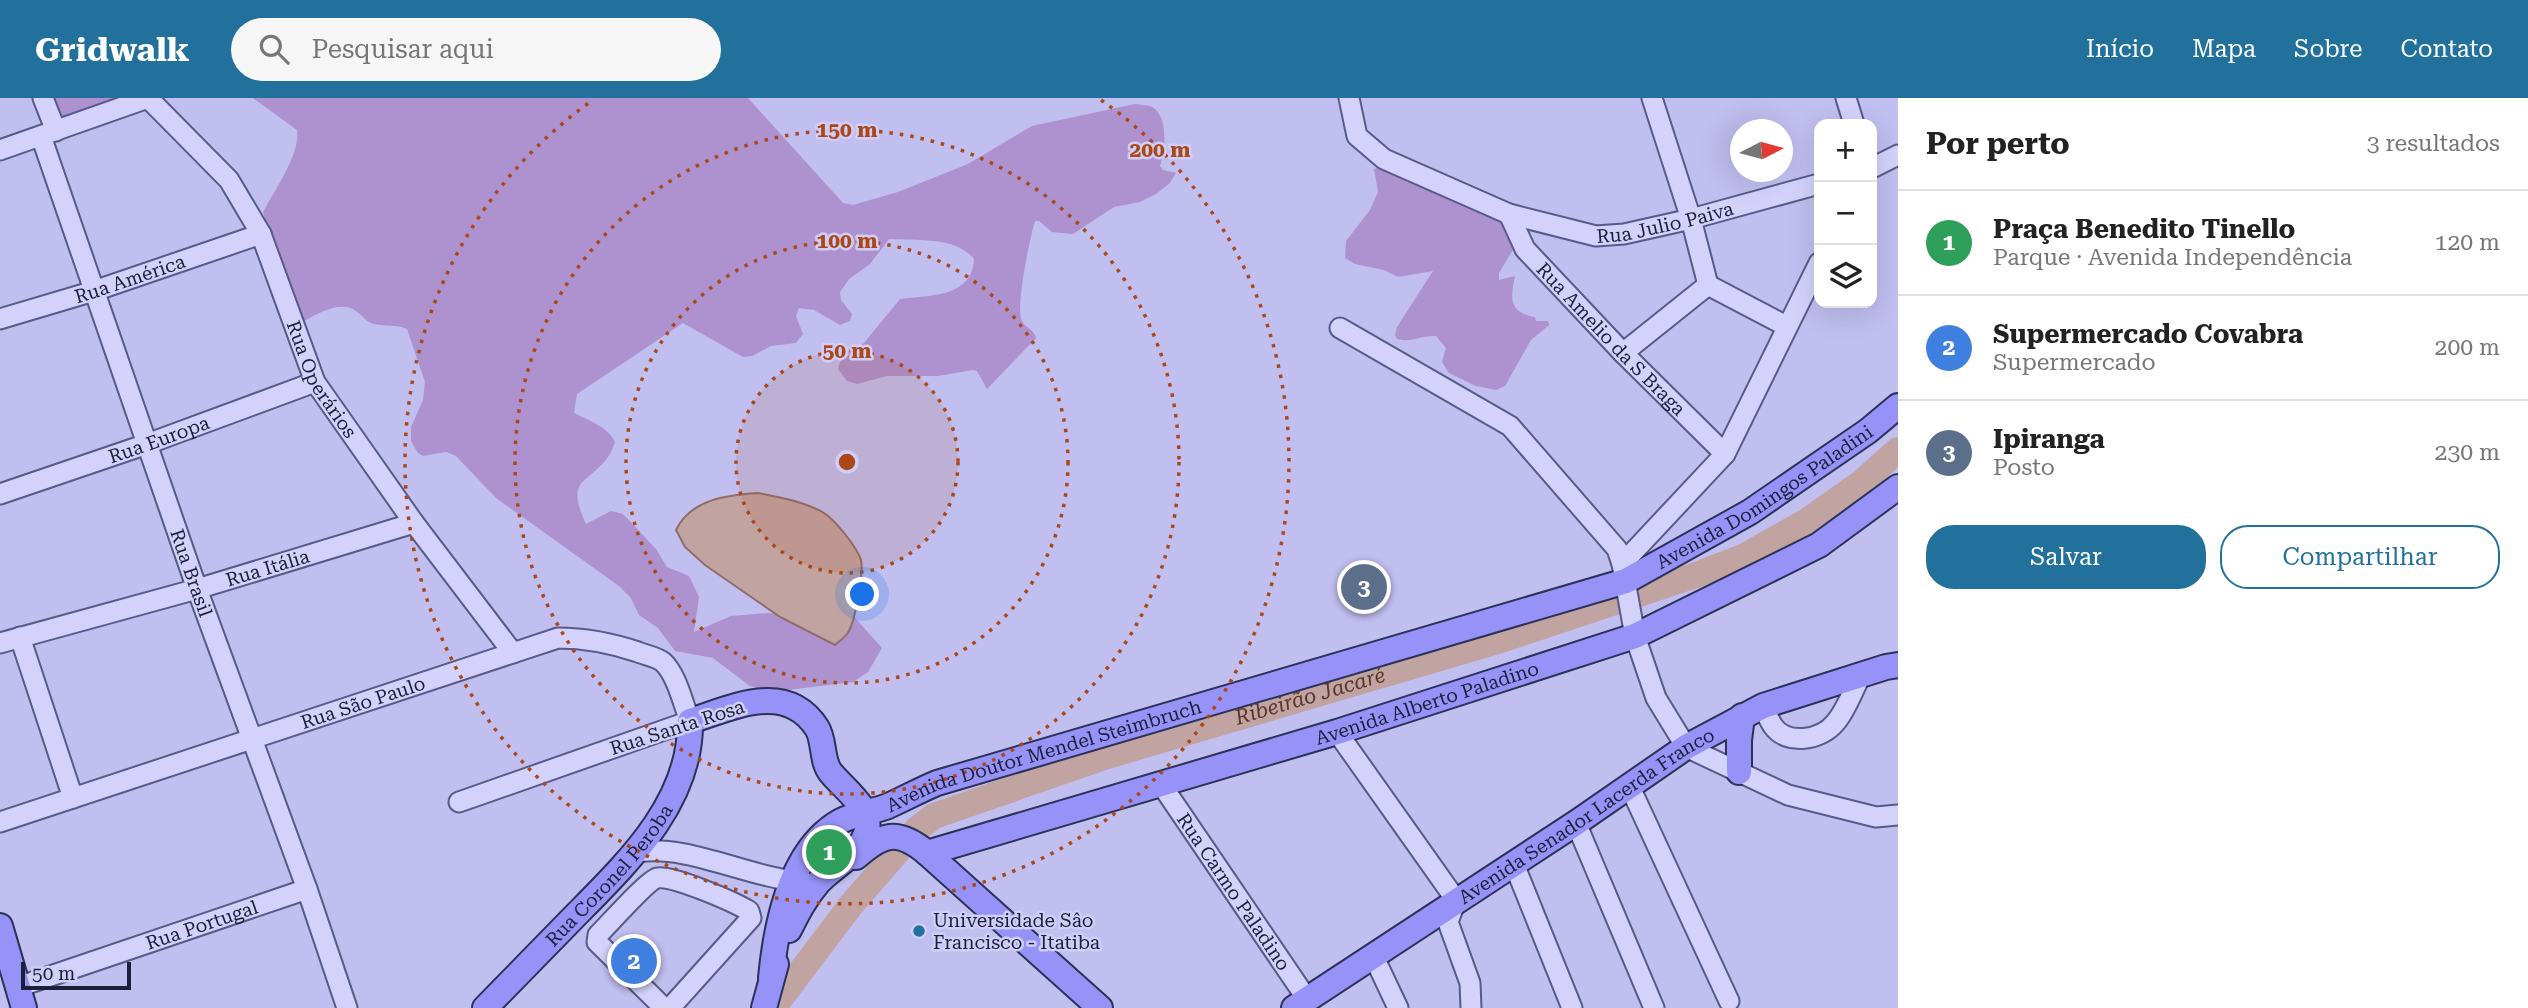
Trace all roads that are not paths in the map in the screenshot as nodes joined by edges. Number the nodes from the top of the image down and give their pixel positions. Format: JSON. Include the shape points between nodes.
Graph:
{"nodes":[{"id":1,"x":43,"y":98,"type":"edge"},
{"id":2,"x":148,"y":98,"type":"edge"},
{"id":3,"x":1349,"y":98,"type":"edge"},
{"id":4,"x":1652,"y":98,"type":"edge"},
{"id":5,"x":1846,"y":98,"type":"edge"},
{"id":6,"x":1852,"y":119,"type":"edge"},
{"id":7,"x":49,"y":133,"type":"junction"},
{"id":8,"x":0,"y":150,"type":"edge"},
{"id":9,"x":1898,"y":155,"type":"edge"},
{"id":10,"x":1877,"y":166,"type":"edge"},
{"id":11,"x":1814,"y":185,"type":"edge"},
{"id":12,"x":1509,"y":214,"type":"junction"},
{"id":13,"x":1691,"y":219,"type":"junction"},
{"id":14,"x":261,"y":234,"type":"junction"},
{"id":15,"x":1814,"y":273,"type":"edge"},
{"id":16,"x":1708,"y":285,"type":"junction"},
{"id":17,"x":94,"y":291,"type":"junction"},
{"id":18,"x":0,"y":319,"type":"edge"},
{"id":19,"x":1786,"y":326,"type":"junction"},
{"id":20,"x":1340,"y":328,"type":"dead end"},
{"id":21,"x":1623,"y":353,"type":"junction"},
{"id":22,"x":315,"y":382,"type":"junction"},
{"id":23,"x":1898,"y":406,"type":"edge"},
{"id":24,"x":147,"y":444,"type":"junction"},
{"id":25,"x":1725,"y":454,"type":"junction"},
{"id":26,"x":1898,"y":487,"type":"edge"},
{"id":27,"x":0,"y":494,"type":"edge"},
{"id":28,"x":414,"y":523,"type":"junction"},
{"id":29,"x":1625,"y":578,"type":"junction"},
{"id":30,"x":197,"y":589,"type":"junction"},
{"id":31,"x":1635,"y":631,"type":"junction"},
{"id":32,"x":20,"y":637,"type":"junction"},
{"id":33,"x":0,"y":643,"type":"edge"},
{"id":34,"x":513,"y":653,"type":"junction"},
{"id":35,"x":1898,"y":665,"type":"edge"},
{"id":36,"x":1861,"y":675,"type":"junction"},
{"id":37,"x":1753,"y":711,"type":"junction"},
{"id":38,"x":690,"y":721,"type":"junction"},
{"id":39,"x":1337,"y":732,"type":"junction"},
{"id":40,"x":253,"y":740,"type":"junction"},
{"id":41,"x":1686,"y":747,"type":"junction"},
{"id":42,"x":1739,"y":772,"type":"junction"},
{"id":43,"x":1161,"y":784,"type":"junction"},
{"id":44,"x":1629,"y":785,"type":"junction"},
{"id":45,"x":73,"y":798,"type":"junction"},
{"id":46,"x":459,"y":802,"type":"dead end"},
{"id":47,"x":857,"y":803,"type":"junction"},
{"id":48,"x":666,"y":807,"type":"junction"},
{"id":49,"x":1898,"y":815,"type":"edge"},
{"id":50,"x":0,"y":822,"type":"edge"},
{"id":51,"x":1576,"y":823,"type":"junction"},
{"id":52,"x":673,"y":851,"type":"junction"},
{"id":53,"x":924,"y":851,"type":"junction"},
{"id":54,"x":638,"y":852,"type":"junction"},
{"id":55,"x":1514,"y":864,"type":"junction"},
{"id":56,"x":754,"y":874,"type":"junction"},
{"id":57,"x":793,"y":881,"type":"junction"},
{"id":58,"x":825,"y":882,"type":"junction"},
{"id":59,"x":307,"y":889,"type":"junction"},
{"id":60,"x":732,"y":900,"type":"junction"},
{"id":61,"x":1456,"y":900,"type":"junction"},
{"id":62,"x":0,"y":926,"type":"edge"},
{"id":63,"x":1373,"y":955,"type":"junction"},
{"id":64,"x":771,"y":978,"type":"junction"},
{"id":65,"x":21,"y":998,"type":"edge"},
{"id":66,"x":1728,"y":1001,"type":"dead end"},
{"id":67,"x":1300,"y":1004,"type":"edge"},
{"id":68,"x":346,"y":1008,"type":"edge"},
{"id":69,"x":485,"y":1008,"type":"edge"},
{"id":70,"x":664,"y":1008,"type":"edge"},
{"id":71,"x":670,"y":1008,"type":"edge"},
{"id":72,"x":764,"y":1008,"type":"edge"},
{"id":73,"x":1100,"y":1008,"type":"edge"},
{"id":74,"x":1398,"y":1008,"type":"edge"},
{"id":75,"x":1471,"y":1008,"type":"edge"},
{"id":76,"x":1572,"y":1008,"type":"edge"},
{"id":77,"x":1654,"y":1008,"type":"edge"}],
"edges":[{"from":1,"to":7,"type":"street","name":"Rua Brasil"},
{"from":2,"to":7,"type":"street"},
{"from":2,"to":14,"type":"street","name":"Rua Operários","via":[[229,180]]},
{"from":3,"to":12,"type":"street","name":"Rua Julio Paiva","via":[[1357,136],[1384,159]]},
{"from":4,"to":13,"type":"street"},
{"from":5,"to":6,"type":"street"},
{"from":7,"to":8,"type":"street"},
{"from":7,"to":17,"type":"street","name":"Rua Brasil"},
{"from":9,"to":10,"type":"street"},
{"from":11,"to":13,"type":"street","name":"Rua Julio Paiva"},
{"from":12,"to":13,"type":"street","name":"Rua Julio Paiva","via":[[1596,236]]},
{"from":12,"to":21,"type":"street","name":"Rua Amelio da S Braga","via":[[1525,249]]},
{"from":13,"to":16,"type":"street"},
{"from":14,"to":17,"type":"street","name":"Rua América"},
{"from":14,"to":22,"type":"street","name":"Rua Operários"},
{"from":15,"to":19,"type":"street"},
{"from":16,"to":19,"type":"street"},
{"from":16,"to":21,"type":"street"},
{"from":17,"to":18,"type":"street","name":"Rua América"},
{"from":17,"to":24,"type":"street","name":"Rua Brasil"},
{"from":19,"to":25,"type":"street"},
{"from":20,"to":29,"type":"street","via":[[1510,426],[1618,549]]},
{"from":21,"to":25,"type":"street","name":"Rua Amelio da S Braga"},
{"from":22,"to":24,"type":"street","name":"Rua Europa"},
{"from":22,"to":28,"type":"street","name":"Rua Operários"},
{"from":23,"to":29,"type":"main road","name":"Avenida Domingos Paladini","via":[[1751,512]]},
{"from":24,"to":27,"type":"street","name":"Rua Europa"},
{"from":24,"to":30,"type":"street","name":"Rua Brasil"},
{"from":25,"to":29,"type":"street"},
{"from":26,"to":31,"type":"main road","name":"Avenida Alberto Paladino","via":[[1819,545]]},
{"from":28,"to":30,"type":"street","name":"Rua Itália"},
{"from":28,"to":34,"type":"street","name":"Rua Operários"},
{"from":29,"to":31,"type":"street"},
{"from":29,"to":47,"type":"main road","name":"Avenida Doutor Mendel Steimbruch","via":[[937,783],[890,805]]},
{"from":30,"to":32,"type":"street","name":"Rua Itália"},
{"from":30,"to":40,"type":"street","name":"Rua Brasil"},
{"from":31,"to":39,"type":"main road","name":"Avenida Alberto Paladino"},
{"from":31,"to":41,"type":"street","via":[[1656,698]]},
{"from":32,"to":33,"type":"street","name":"Rua Itália"},
{"from":32,"to":45,"type":"street"},
{"from":34,"to":38,"type":"street","name":"Rua São Paulo","via":[[558,638],[583,638],[651,656],[663,662],[673,678]]},
{"from":34,"to":40,"type":"street","name":"Rua São Paulo"},
{"from":35,"to":36,"type":"main road","name":"Avenida Senador Lacerda Franco"},
{"from":36,"to":37,"type":"main road","name":"Avenida Senador Lacerda Franco"},
{"from":36,"to":37,"type":"street","via":[[1836,722],[1823,734],[1786,737]]},
{"from":37,"to":41,"type":"main road","name":"Avenida Senador Lacerda Franco"},
{"from":37,"to":42,"type":"main road","via":[[1739,740]]},
{"from":38,"to":46,"type":"street","name":"Rua Santa Rosa"},
{"from":38,"to":47,"type":"main road","name":"Rua Santa Rosa","via":[[751,702],[775,700],[792,705],[818,730],[828,771]]},
{"from":38,"to":48,"type":"main road","name":"Rua Coronel Peroba","via":[[686,765]]},
{"from":39,"to":43,"type":"main road","name":"Avenida Alberto Paladino"},
{"from":39,"to":61,"type":"street"},
{"from":40,"to":45,"type":"street","name":"Rua São Paulo"},
{"from":40,"to":59,"type":"street","name":"Rua Brasil"},
{"from":41,"to":42,"type":"street"},
{"from":41,"to":44,"type":"main road","name":"Avenida Senador Lacerda Franco"},
{"from":42,"to":49,"type":"street","via":[[1788,795],[1876,817]]},
{"from":43,"to":53,"type":"main road","name":"Avenida Alberto Paladino"},
{"from":43,"to":67,"type":"street","name":"Rua Carmo Paladino"},
{"from":44,"to":51,"type":"main road","name":"Avenida Senador Lacerda Franco"},
{"from":44,"to":66,"type":"street"},
{"from":45,"to":50,"type":"street","name":"Rua São Paulo"},
{"from":47,"to":57,"type":"main road","name":"Avenida Doutor Mendel Steimbruch","via":[[803,860]]},
{"from":47,"to":58,"type":"main road","via":[[868,828],[857,848]]},
{"from":48,"to":52,"type":"street"},
{"from":48,"to":54,"type":"main road","name":"Rua Coronel Peroba"},
{"from":51,"to":55,"type":"main road","name":"Avenida Senador Lacerda Franco"},
{"from":51,"to":77,"type":"street"},
{"from":52,"to":54,"type":"street"},
{"from":52,"to":56,"type":"street"},
{"from":53,"to":58,"type":"main road","via":[[909,841],[884,837]]},
{"from":53,"to":73,"type":"main road"},
{"from":54,"to":69,"type":"main road","name":"Rua Coronel Peroba"},
{"from":55,"to":61,"type":"main road","name":"Avenida Senador Lacerda Franco"},
{"from":55,"to":76,"type":"street"},
{"from":56,"to":57,"type":"street"},
{"from":56,"to":60,"type":"street"},
{"from":57,"to":58,"type":"street"},
{"from":57,"to":64,"type":"main road","name":"Avenida Doutor Mendel Steimbruch"},
{"from":58,"to":64,"type":"main road","via":[[797,912]]},
{"from":59,"to":65,"type":"street","name":"Rua Portugal"},
{"from":59,"to":68,"type":"street","name":"Rua Brasil"},
{"from":60,"to":70,"type":"street","via":[[657,878],[598,935],[600,947]]},
{"from":60,"to":71,"type":"street","via":[[749,911],[751,918]]},
{"from":61,"to":63,"type":"main road","name":"Avenida Senador Lacerda Franco"},
{"from":61,"to":75,"type":"street","via":[[1448,922],[1470,984]]},
{"from":62,"to":65,"type":"main road"},
{"from":63,"to":67,"type":"main road","name":"Avenida Senador Lacerda Franco"},
{"from":63,"to":74,"type":"street"},
{"from":64,"to":72,"type":"main road"}]}
